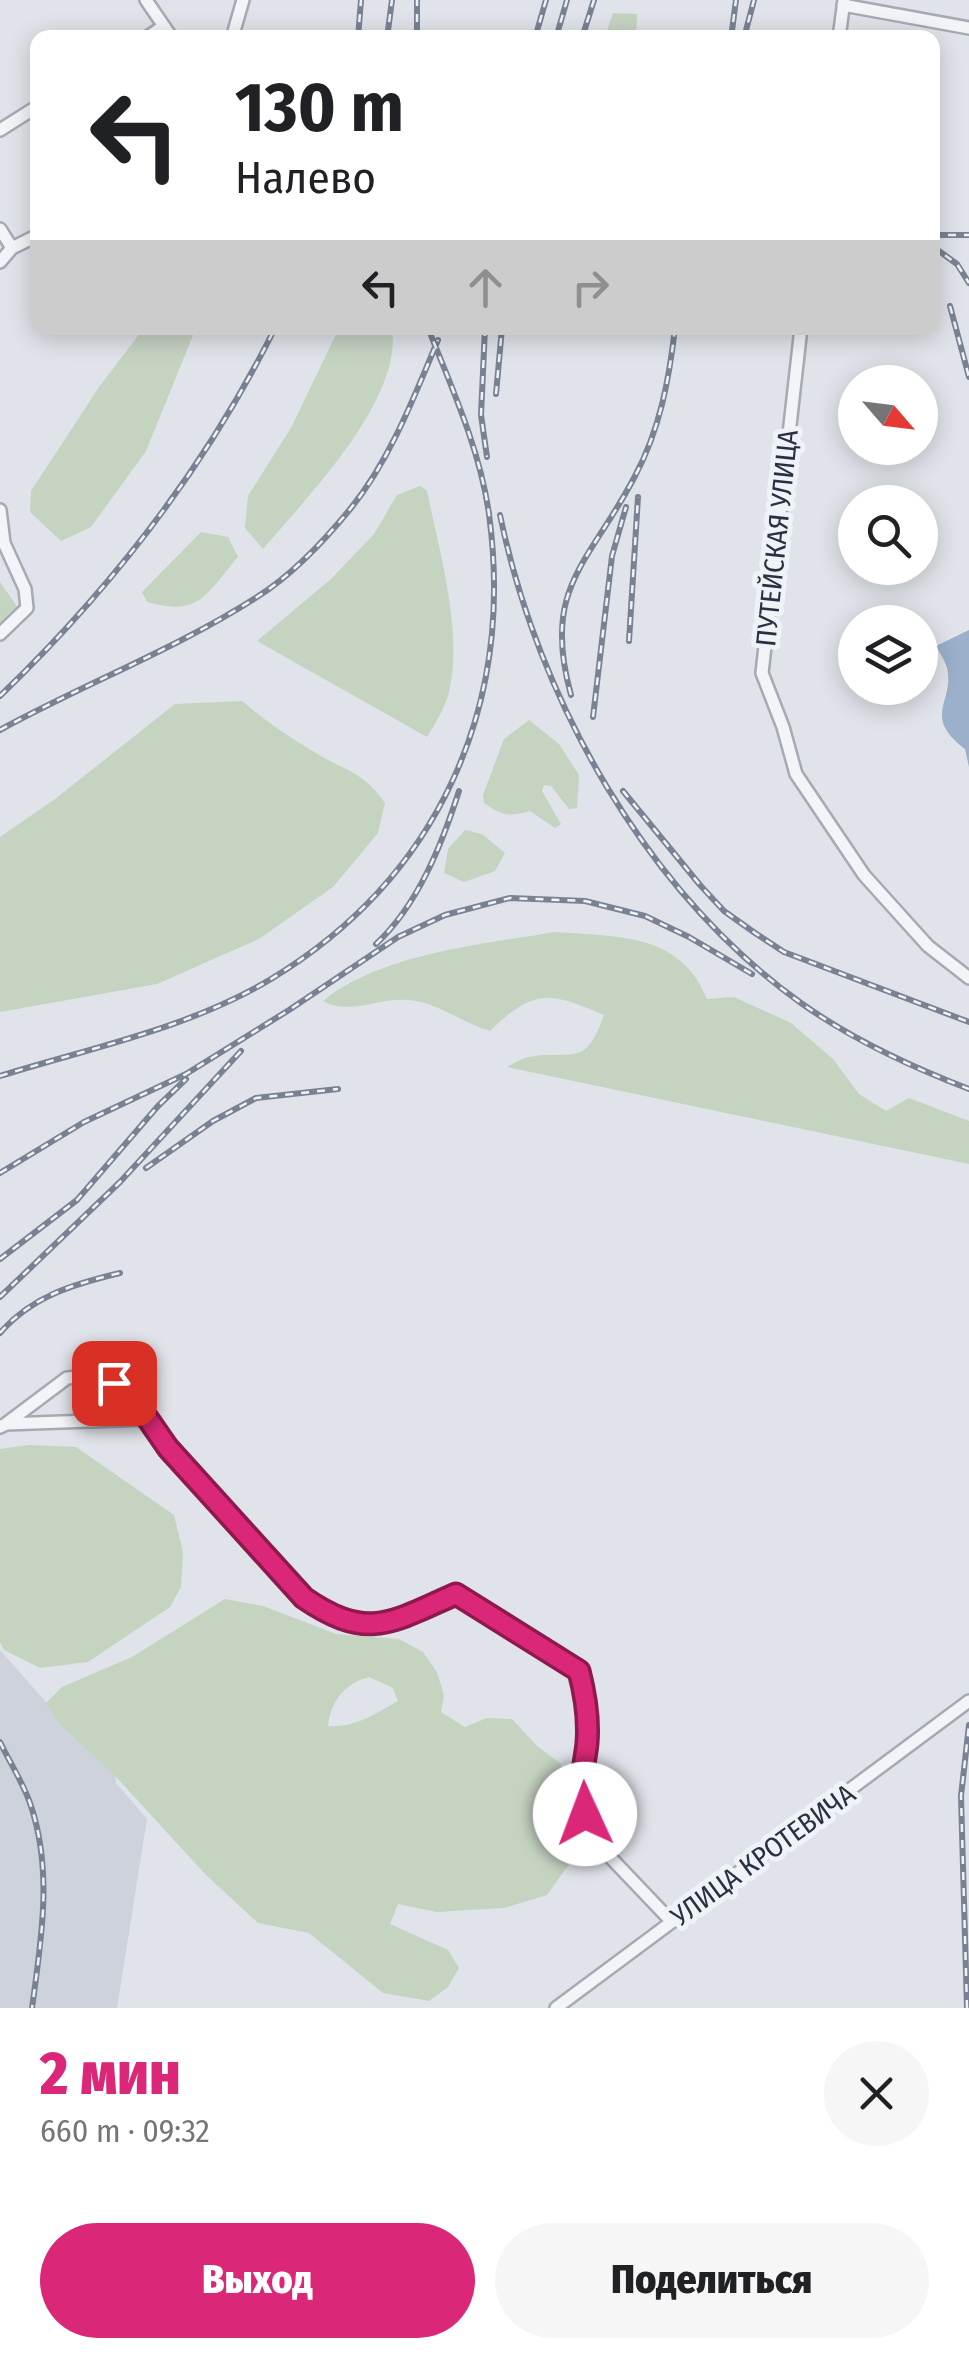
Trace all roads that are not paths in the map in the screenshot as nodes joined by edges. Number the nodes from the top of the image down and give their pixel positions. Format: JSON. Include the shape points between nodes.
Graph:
{"nodes":[{"id":1,"x":146,"y":0,"type":"edge"},
{"id":2,"x":243,"y":0,"type":"edge"},
{"id":3,"x":844,"y":3,"type":"edge"},
{"id":4,"x":164,"y":26,"type":"junction"},
{"id":5,"x":969,"y":28,"type":"edge"},
{"id":6,"x":158,"y":30,"type":"edge"},
{"id":7,"x":167,"y":30,"type":"edge"},
{"id":8,"x":234,"y":30,"type":"edge"},
{"id":9,"x":840,"y":30,"type":"edge"},
{"id":10,"x":30,"y":111,"type":"edge"},
{"id":11,"x":0,"y":130,"type":"edge"},
{"id":12,"x":0,"y":229,"type":"edge"},
{"id":13,"x":30,"y":239,"type":"edge"},
{"id":14,"x":12,"y":248,"type":"junction"},
{"id":15,"x":0,"y":262,"type":"edge"},
{"id":16,"x":800,"y":335,"type":"edge"},
{"id":17,"x":0,"y":510,"type":"edge"},
{"id":18,"x":0,"y":634,"type":"edge"},
{"id":19,"x":969,"y":978,"type":"edge"},
{"id":20,"x":145,"y":1419,"type":"junction"},
{"id":21,"x":3,"y":1426,"type":"edge"},
{"id":22,"x":969,"y":1701,"type":"edge"},
{"id":23,"x":672,"y":1922,"type":"junction"},
{"id":24,"x":556,"y":2008,"type":"edge"}],
"edges":[{"from":1,"to":4,"type":"street"},
{"from":2,"to":8,"type":"street"},
{"from":3,"to":5,"type":"street"},
{"from":3,"to":9,"type":"street"},
{"from":4,"to":6,"type":"street"},
{"from":4,"to":7,"type":"street"},
{"from":10,"to":11,"type":"street"},
{"from":12,"to":14,"type":"street"},
{"from":13,"to":14,"type":"street"},
{"from":14,"to":15,"type":"street"},
{"from":16,"to":19,"type":"street","name":"ПУТЕЙСКАЯ УЛИЦА","via":[[762,673],[796,774],[864,875],[928,946]]},
{"from":17,"to":18,"type":"street","via":[[27,608]]},
{"from":20,"to":21,"type":"street"},
{"from":20,"to":21,"type":"street","via":[[130,1393],[92,1376],[67,1378]]},
{"from":20,"to":23,"type":"street","via":[[304,1598],[336,1618],[380,1624],[456,1594],[579,1671],[587,1741],[579,1792],[590,1837]]},
{"from":22,"to":23,"type":"street","name":"УЛИЦА КРОТЕВИЧА"},
{"from":23,"to":24,"type":"street","name":"УЛИЦА КРОТЕВИЧА"}]}
